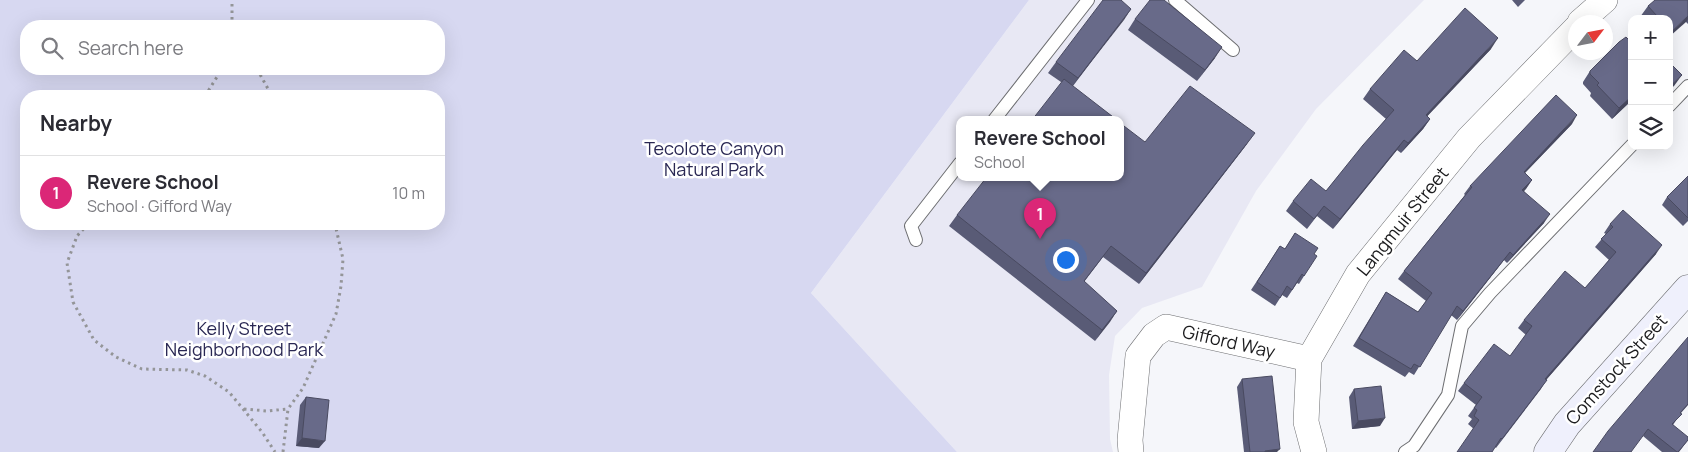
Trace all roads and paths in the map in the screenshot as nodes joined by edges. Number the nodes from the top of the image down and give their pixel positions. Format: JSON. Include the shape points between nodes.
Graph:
{"nodes":[{"id":1,"x":232,"y":0,"type":"edge"},
{"id":2,"x":1088,"y":0,"type":"edge"},
{"id":3,"x":1175,"y":0,"type":"edge"},
{"id":4,"x":1606,"y":0,"type":"edge"},
{"id":5,"x":1588,"y":15,"type":"edge"},
{"id":6,"x":232,"y":20,"type":"edge"},
{"id":7,"x":1568,"y":36,"type":"edge"},
{"id":8,"x":1233,"y":50,"type":"dead end"},
{"id":9,"x":218,"y":75,"type":"edge"},
{"id":10,"x":260,"y":75,"type":"edge"},
{"id":11,"x":1688,"y":86,"type":"edge"},
{"id":12,"x":209,"y":90,"type":"edge"},
{"id":13,"x":269,"y":90,"type":"edge"},
{"id":14,"x":1670,"y":105,"type":"edge"},
{"id":15,"x":997,"y":116,"type":"edge"},
{"id":16,"x":1628,"y":149,"type":"edge"},
{"id":17,"x":956,"y":168,"type":"edge"},
{"id":18,"x":82,"y":230,"type":"edge"},
{"id":19,"x":336,"y":230,"type":"edge"},
{"id":20,"x":916,"y":240,"type":"dead end"},
{"id":21,"x":1688,"y":289,"type":"edge"},
{"id":22,"x":1309,"y":359,"type":"junction"},
{"id":23,"x":244,"y":409,"type":"junction"},
{"id":24,"x":288,"y":409,"type":"junction"},
{"id":25,"x":275,"y":452,"type":"edge"},
{"id":26,"x":283,"y":452,"type":"edge"},
{"id":27,"x":1131,"y":452,"type":"edge"},
{"id":28,"x":1314,"y":452,"type":"edge"},
{"id":29,"x":1405,"y":452,"type":"edge"},
{"id":30,"x":1548,"y":452,"type":"edge"}],
"edges":[{"from":1,"to":6,"type":"path"},
{"from":2,"to":15,"type":"lane"},
{"from":3,"to":8,"type":"lane"},
{"from":4,"to":5,"type":"street"},
{"from":7,"to":22,"type":"street","name":"Langmuir Street","via":[[1469,138],[1358,274]]},
{"from":9,"to":12,"type":"path"},
{"from":10,"to":13,"type":"path"},
{"from":11,"to":14,"type":"lane"},
{"from":16,"to":29,"type":"lane","via":[[1462,326],[1448,395],[1414,446]]},
{"from":17,"to":20,"type":"lane","via":[[911,226]]},
{"from":18,"to":23,"type":"path","via":[[67,263],[73,302],[94,340],[116,357],[142,369],[187,370],[205,376],[229,392]]},
{"from":19,"to":24,"type":"path","via":[[343,258],[336,314],[303,388]]},
{"from":21,"to":30,"type":"street","name":"Comstock Street","via":[[1567,424]]},
{"from":22,"to":27,"type":"street","name":"Gifford Way","via":[[1166,327],[1154,335],[1138,356]]},
{"from":22,"to":28,"type":"street","name":"Langmuir Street","via":[[1306,422]]},
{"from":23,"to":24,"type":"path"},
{"from":23,"to":25,"type":"path"},
{"from":24,"to":26,"type":"path"}]}
